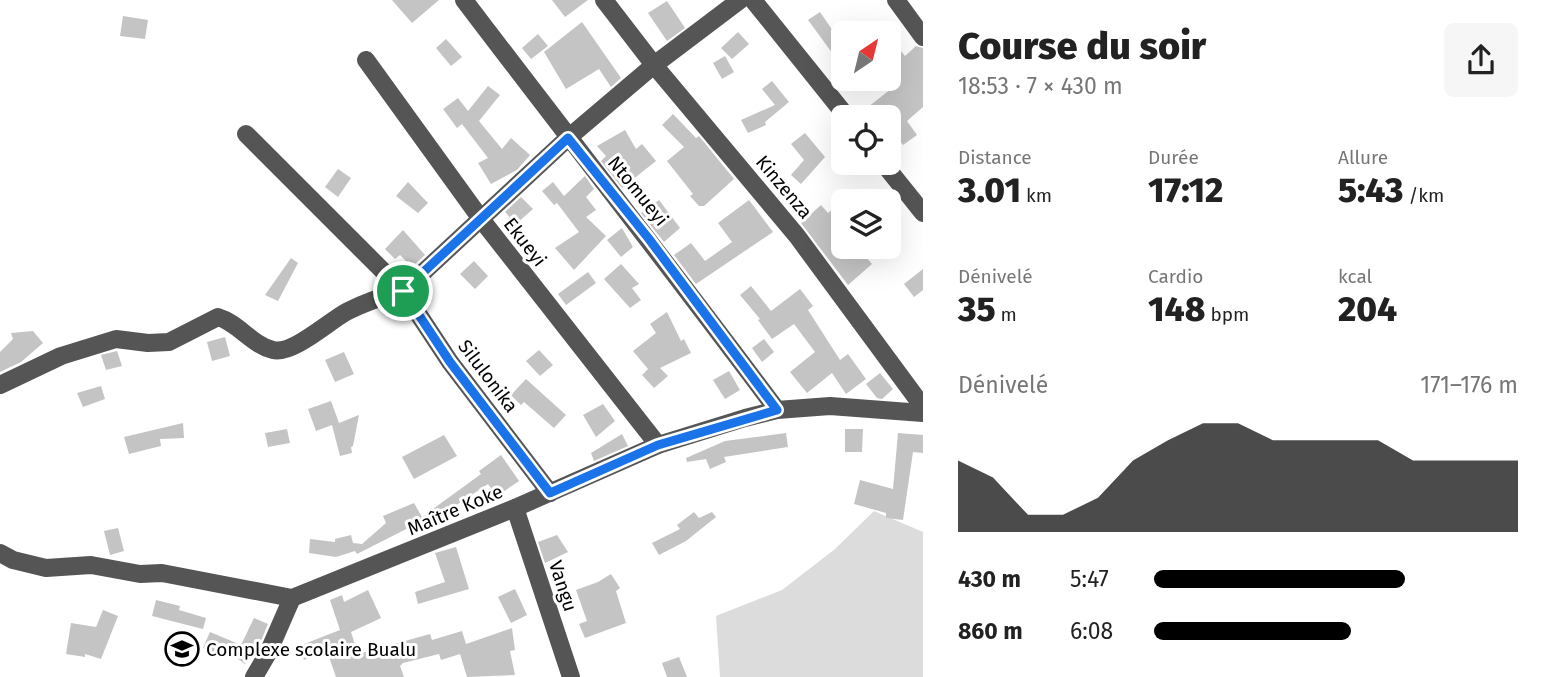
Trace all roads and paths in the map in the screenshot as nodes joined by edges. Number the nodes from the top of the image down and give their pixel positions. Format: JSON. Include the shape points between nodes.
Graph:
{"nodes":[{"id":1,"x":464,"y":0,"type":"edge"},
{"id":2,"x":604,"y":0,"type":"edge"},
{"id":3,"x":740,"y":0,"type":"edge"},
{"id":4,"x":753,"y":0,"type":"edge"},
{"id":5,"x":896,"y":0,"type":"edge"},
{"id":6,"x":923,"y":37,"type":"edge"},
{"id":7,"x":366,"y":61,"type":"dead end"},
{"id":8,"x":654,"y":65,"type":"junction"},
{"id":9,"x":837,"y":105,"type":"edge"},
{"id":10,"x":246,"y":134,"type":"dead end"},
{"id":11,"x":568,"y":138,"type":"junction"},
{"id":12,"x":893,"y":175,"type":"edge"},
{"id":13,"x":923,"y":213,"type":"edge"},
{"id":14,"x":481,"y":219,"type":"junction"},
{"id":15,"x":403,"y":291,"type":"junction"},
{"id":16,"x":0,"y":385,"type":"edge"},
{"id":17,"x":923,"y":407,"type":"edge"},
{"id":18,"x":777,"y":410,"type":"junction"},
{"id":19,"x":923,"y":413,"type":"edge"},
{"id":20,"x":658,"y":445,"type":"junction"},
{"id":21,"x":550,"y":493,"type":"junction"},
{"id":22,"x":515,"y":508,"type":"junction"},
{"id":23,"x":0,"y":553,"type":"edge"},
{"id":24,"x":292,"y":598,"type":"junction"},
{"id":25,"x":254,"y":677,"type":"edge"},
{"id":26,"x":572,"y":677,"type":"edge"}],
"edges":[{"from":1,"to":11,"type":"street","name":"Ntomueyi"},
{"from":2,"to":8,"type":"street","name":"Kinzenza"},
{"from":3,"to":8,"type":"street"},
{"from":4,"to":9,"type":"street"},
{"from":5,"to":6,"type":"street"},
{"from":7,"to":14,"type":"street","name":"Ekueyi"},
{"from":8,"to":11,"type":"street"},
{"from":8,"to":17,"type":"street","name":"Kinzenza","via":[[797,236]]},
{"from":10,"to":15,"type":"street","name":"Silulonika"},
{"from":11,"to":14,"type":"street"},
{"from":11,"to":18,"type":"street","name":"Ntomueyi"},
{"from":12,"to":13,"type":"street"},
{"from":14,"to":15,"type":"street"},
{"from":14,"to":20,"type":"street","name":"Ekueyi"},
{"from":15,"to":16,"type":"street","via":[[347,312],[279,351],[218,317],[169,342],[116,339],[61,356]]},
{"from":15,"to":21,"type":"street","name":"Silulonika","via":[[450,362]]},
{"from":18,"to":19,"type":"street","name":"Maître Koke","via":[[830,406]]},
{"from":18,"to":20,"type":"street","name":"Maître Koke"},
{"from":20,"to":21,"type":"street","name":"Maître Koke"},
{"from":21,"to":22,"type":"street","name":"Maître Koke"},
{"from":22,"to":24,"type":"street","name":"Maître Koke"},
{"from":22,"to":26,"type":"street","name":"Vangu"},
{"from":23,"to":24,"type":"street","via":[[46,568],[91,565],[162,573]]},
{"from":24,"to":25,"type":"street"}]}
